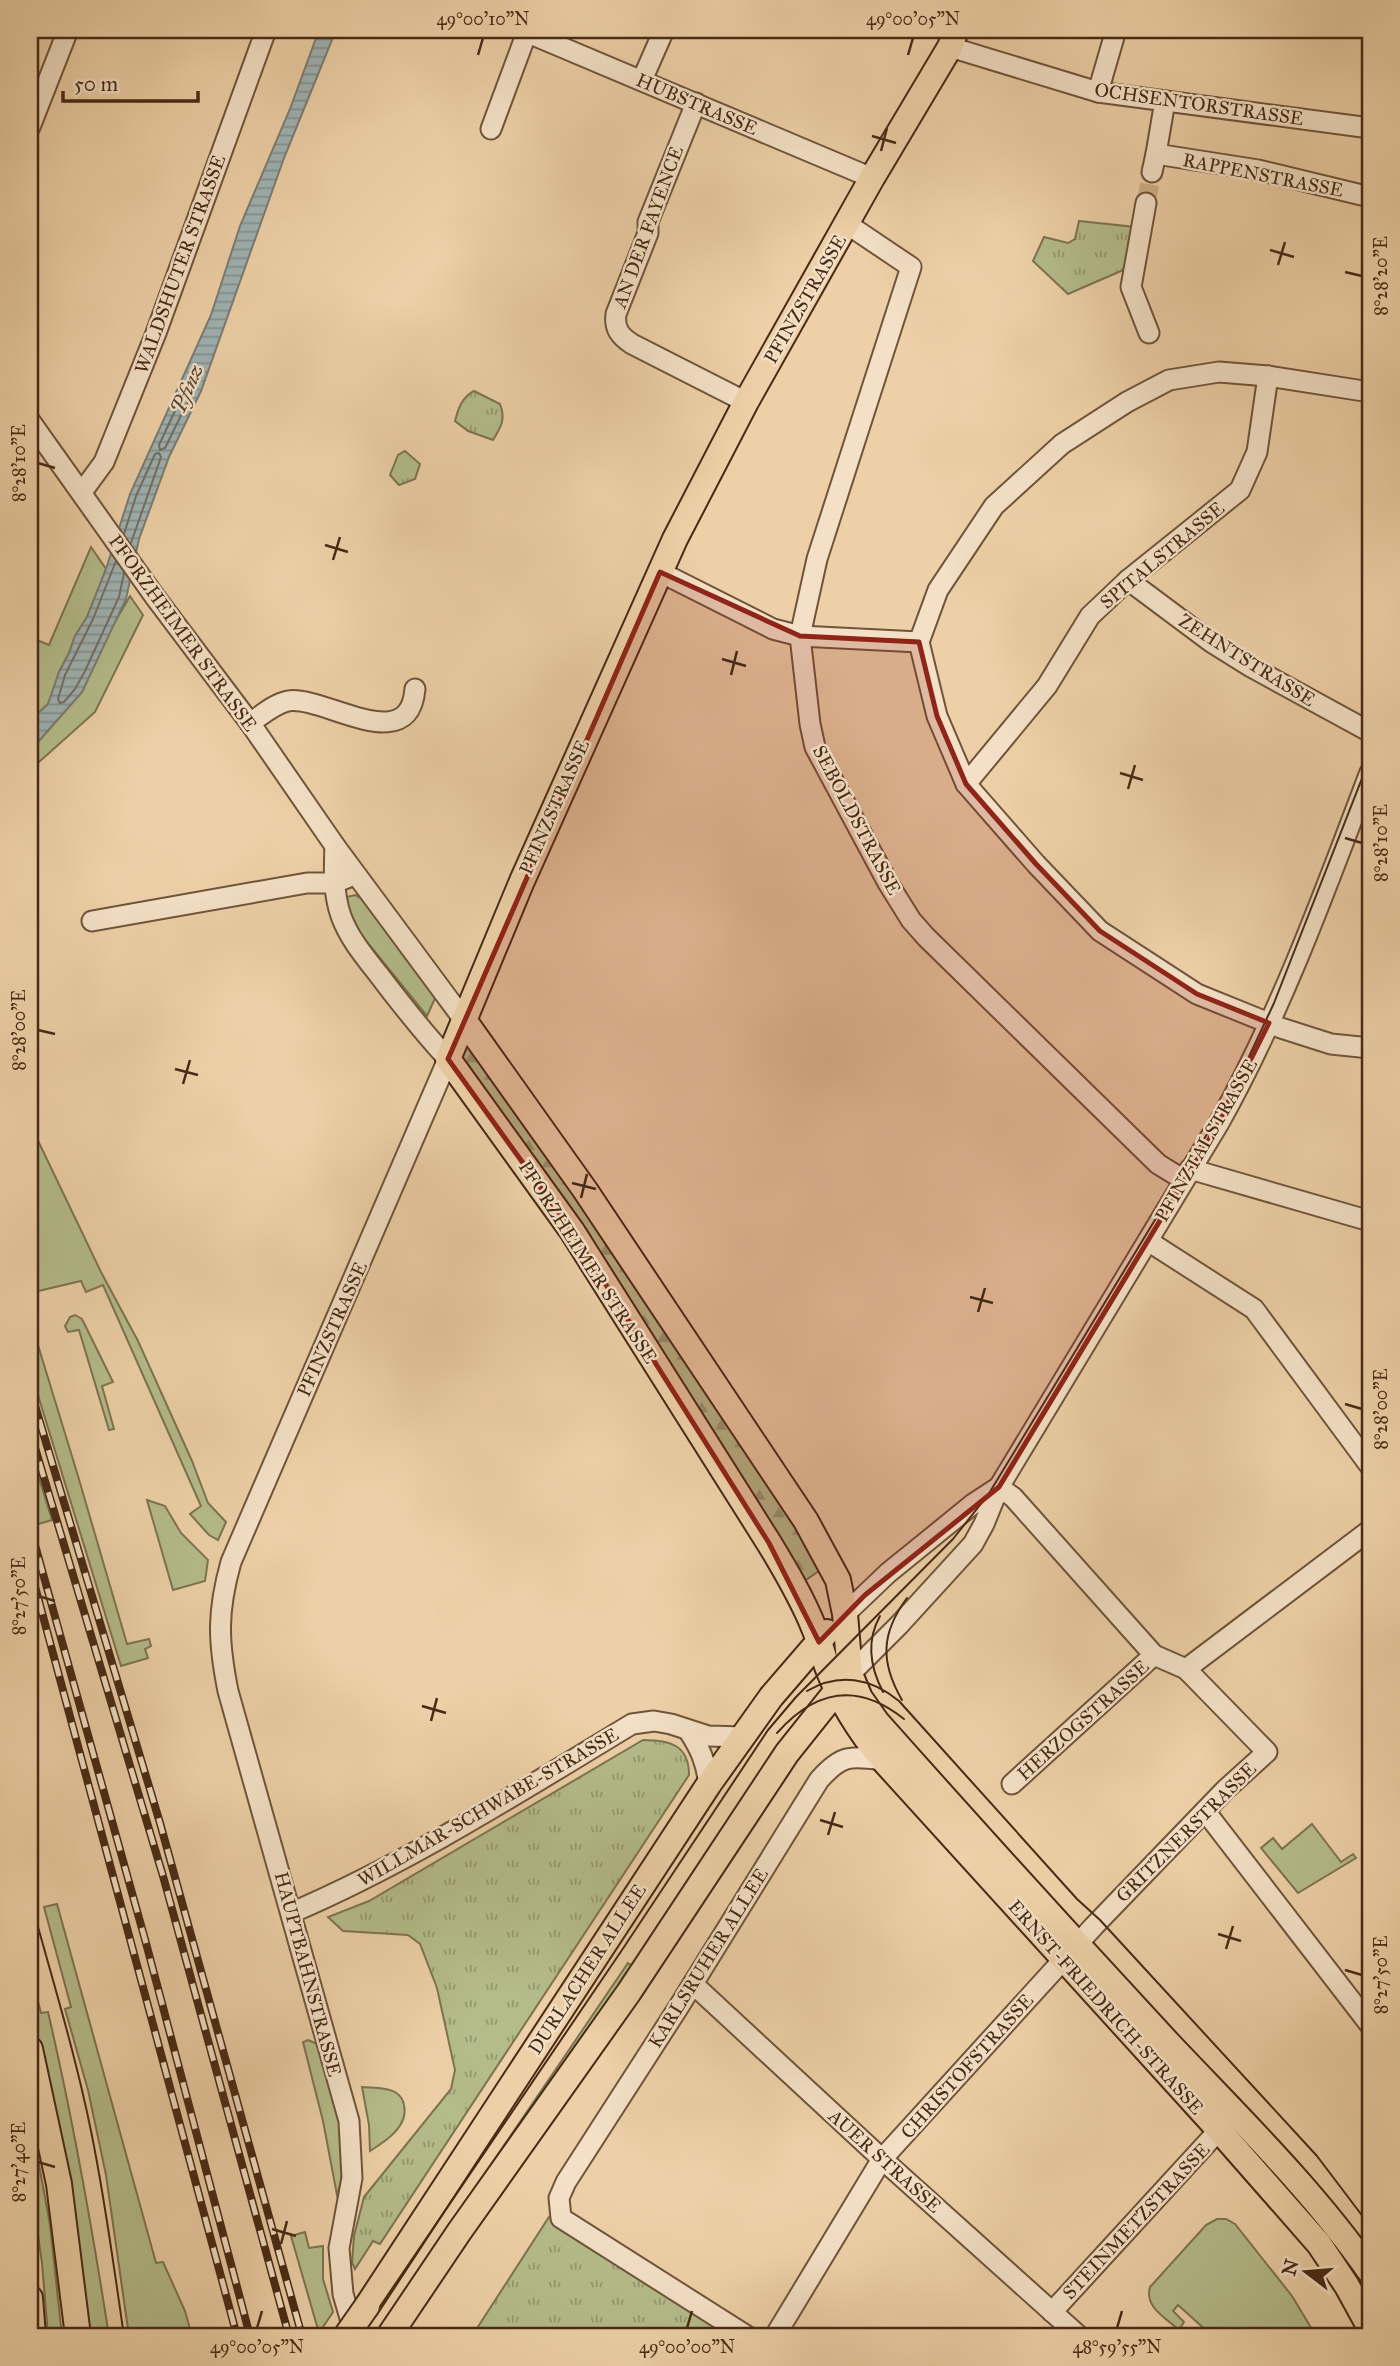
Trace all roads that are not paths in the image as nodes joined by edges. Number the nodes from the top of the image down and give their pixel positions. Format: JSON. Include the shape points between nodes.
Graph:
{"nodes":[{"id":1,"x":68,"y":30,"type":"edge"},
{"id":2,"x":266,"y":30,"type":"edge"},
{"id":3,"x":664,"y":30,"type":"edge"},
{"id":4,"x":1115,"y":30,"type":"edge"},
{"id":5,"x":524,"y":31,"type":"edge"},
{"id":6,"x":953,"y":38,"type":"edge"},
{"id":7,"x":642,"y":80,"type":"junction"},
{"id":8,"x":1098,"y":92,"type":"junction"},
{"id":9,"x":1165,"y":101,"type":"junction"},
{"id":10,"x":696,"y":103,"type":"junction"},
{"id":11,"x":31,"y":121,"type":"edge"},
{"id":12,"x":1370,"y":128,"type":"edge"},
{"id":13,"x":491,"y":129,"type":"dead end"},
{"id":14,"x":872,"y":178,"type":"junction"},
{"id":15,"x":1370,"y":197,"type":"edge"},
{"id":16,"x":1146,"y":203,"type":"tunnel mouth"},
{"id":17,"x":847,"y":224,"type":"junction"},
{"id":18,"x":1149,"y":333,"type":"dead end"},
{"id":19,"x":1268,"y":376,"type":"junction"},
{"id":20,"x":1370,"y":393,"type":"edge"},
{"id":21,"x":746,"y":402,"type":"junction"},
{"id":22,"x":30,"y":421,"type":"edge"},
{"id":23,"x":82,"y":492,"type":"junction"},
{"id":24,"x":660,"y":572,"type":"junction"},
{"id":25,"x":1128,"y":580,"type":"junction"},
{"id":26,"x":800,"y":636,"type":"junction"},
{"id":27,"x":919,"y":642,"type":"junction"},
{"id":28,"x":415,"y":689,"type":"dead end"},
{"id":29,"x":250,"y":723,"type":"junction"},
{"id":30,"x":1367,"y":731,"type":"edge"},
{"id":31,"x":1370,"y":772,"type":"edge"},
{"id":32,"x":966,"y":784,"type":"junction"},
{"id":33,"x":335,"y":846,"type":"junction"},
{"id":34,"x":357,"y":874,"type":"junction"},
{"id":35,"x":334,"y":883,"type":"junction"},
{"id":36,"x":92,"y":921,"type":"dead end"},
{"id":37,"x":464,"y":1020,"type":"junction"},
{"id":38,"x":1269,"y":1023,"type":"junction"},
{"id":39,"x":1370,"y":1048,"type":"edge"},
{"id":40,"x":448,"y":1059,"type":"junction"},
{"id":41,"x":1187,"y":1174,"type":"junction"},
{"id":42,"x":1370,"y":1222,"type":"edge"},
{"id":43,"x":1148,"y":1241,"type":"junction"},
{"id":44,"x":1370,"y":1466,"type":"edge"},
{"id":45,"x":999,"y":1487,"type":"junction"},
{"id":46,"x":1370,"y":1530,"type":"edge"},
{"id":47,"x":845,"y":1614,"type":"junction"},
{"id":48,"x":220,"y":1616,"type":"joint"},
{"id":49,"x":819,"y":1642,"type":"junction"},
{"id":50,"x":1154,"y":1655,"type":"junction"},
{"id":51,"x":1186,"y":1669,"type":"junction"},
{"id":52,"x":844,"y":1681,"type":"junction"},
{"id":53,"x":688,"y":1730,"type":"junction"},
{"id":54,"x":743,"y":1737,"type":"junction"},
{"id":55,"x":883,"y":1760,"type":"junction"},
{"id":56,"x":709,"y":1784,"type":"junction"},
{"id":57,"x":1012,"y":1784,"type":"dead end"},
{"id":58,"x":1205,"y":1811,"type":"junction"},
{"id":59,"x":291,"y":1913,"type":"junction"},
{"id":60,"x":1070,"y":1953,"type":"junction"},
{"id":61,"x":693,"y":1984,"type":"junction"},
{"id":62,"x":1370,"y":2025,"type":"edge"},
{"id":63,"x":30,"y":2049,"type":"edge"},
{"id":64,"x":35,"y":2085,"type":"edge"},
{"id":65,"x":1219,"y":2130,"type":"junction"},
{"id":66,"x":882,"y":2159,"type":"junction"},
{"id":67,"x":1330,"y":2245,"type":"junction"},
{"id":68,"x":1370,"y":2272,"type":"edge"},
{"id":69,"x":1370,"y":2294,"type":"edge"},
{"id":70,"x":30,"y":2298,"type":"edge"},
{"id":71,"x":1052,"y":2312,"type":"junction"},
{"id":72,"x":1370,"y":2328,"type":"edge"},
{"id":73,"x":33,"y":2336,"type":"edge"},
{"id":74,"x":78,"y":2336,"type":"edge"},
{"id":75,"x":346,"y":2336,"type":"edge"},
{"id":76,"x":355,"y":2336,"type":"edge"},
{"id":77,"x":389,"y":2336,"type":"edge"},
{"id":78,"x":747,"y":2336,"type":"edge"},
{"id":79,"x":775,"y":2336,"type":"edge"},
{"id":80,"x":1079,"y":2336,"type":"edge"}],
"edges":[{"from":1,"to":11,"type":"street"},
{"from":2,"to":23,"type":"street","name":"WALDSHUTER STRASSE","via":[[146,359],[104,462]]},
{"from":3,"to":7,"type":"street"},
{"from":4,"to":8,"type":"street"},
{"from":5,"to":7,"type":"street","name":"HUBSTRASSE"},
{"from":5,"to":13,"type":"street"},
{"from":6,"to":8,"type":"street","name":"OCHSENTORSTRASSE"},
{"from":6,"to":14,"type":"main road","name":"PFINZSTRASSE"},
{"from":7,"to":10,"type":"street","name":"HUBSTRASSE"},
{"from":8,"to":9,"type":"street","name":"OCHSENTORSTRASSE"},
{"from":9,"to":12,"type":"street","name":"OCHSENTORSTRASSE"},
{"from":9,"to":15,"type":"street","name":"RAPPENSTRASSE","via":[[1154,163],[1258,170]]},
{"from":10,"to":14,"type":"street","name":"HUBSTRASSE"},
{"from":10,"to":21,"type":"street","name":"AN DER FAYENCE","via":[[614,322],[632,344]]},
{"from":14,"to":17,"type":"main road","name":"PFINZSTRASSE"},
{"from":16,"to":18,"type":"street","via":[[1130,287]]},
{"from":17,"to":21,"type":"main road","name":"PFINZSTRASSE"},
{"from":17,"to":26,"type":"street","name":"SEBOLDSTRASSE","via":[[911,267],[817,559]]},
{"from":19,"to":20,"type":"street"},
{"from":19,"to":25,"type":"street","name":"SPITALSTRASSE","via":[[1257,452],[1240,490]]},
{"from":19,"to":27,"type":"street","via":[[1219,372],[1169,380],[1062,444],[994,506],[938,590]]},
{"from":21,"to":24,"type":"main road","name":"PFINZSTRASSE"},
{"from":22,"to":23,"type":"street","name":"PFORZHEIMER STRASSE"},
{"from":23,"to":29,"type":"street","name":"PFORZHEIMER STRASSE"},
{"from":24,"to":26,"type":"street","via":[[773,629]]},
{"from":24,"to":37,"type":"main road","name":"PFINZSTRASSE"},
{"from":25,"to":30,"type":"street","name":"ZEHNTSTRASSE","via":[[1272,681]]},
{"from":25,"to":32,"type":"street","name":"SPITALSTRASSE","via":[[1090,616],[1047,686]]},
{"from":26,"to":27,"type":"street"},
{"from":26,"to":41,"type":"street","name":"SEBOLDSTRASSE","via":[[816,747],[911,920],[1158,1164]]},
{"from":27,"to":32,"type":"street","via":[[937,716]]},
{"from":28,"to":29,"type":"street","via":[[407,712],[385,723],[290,701]]},
{"from":29,"to":33,"type":"street","name":"PFORZHEIMER STRASSE"},
{"from":31,"to":38,"type":"street","name":"PFINZTALSTRASSE"},
{"from":32,"to":38,"type":"street","via":[[1100,931],[1197,994]]},
{"from":33,"to":34,"type":"street","name":"PFORZHEIMER STRASSE"},
{"from":33,"to":35,"type":"street","name":"PFORZHEIMER STRASSE"},
{"from":34,"to":35,"type":"street"},
{"from":34,"to":37,"type":"street","name":"PFORZHEIMER STRASSE"},
{"from":35,"to":36,"type":"street","via":[[297,885]]},
{"from":35,"to":40,"type":"street","name":"PFORZHEIMER STRASSE","via":[[342,918],[357,947],[418,1028]]},
{"from":37,"to":40,"type":"main road","name":"PFINZSTRASSE"},
{"from":37,"to":47,"type":"main road","name":"PFORZHEIMER STRASSE","via":[[585,1190],[806,1521],[838,1580]]},
{"from":38,"to":39,"type":"street","via":[[1331,1044]]},
{"from":38,"to":41,"type":"street","name":"PFINZTALSTRASSE","via":[[1240,1087]]},
{"from":40,"to":48,"type":"street","name":"PFINZSTRASSE","via":[[231,1562]]},
{"from":40,"to":49,"type":"main road","name":"PFORZHEIMER STRASSE","via":[[572,1231],[794,1584]]},
{"from":41,"to":42,"type":"street","name":"SEBOLDSTRASSE"},
{"from":41,"to":43,"type":"street","name":"PFINZTALSTRASSE"},
{"from":43,"to":44,"type":"street","via":[[1254,1309]]},
{"from":43,"to":45,"type":"street","name":"PFINZTALSTRASSE"},
{"from":45,"to":47,"type":"street","name":"PFINZTALSTRASSE","via":[[888,1573]]},
{"from":45,"to":50,"type":"street","name":"GRITZNERSTRASSE","via":[[1013,1497]]},
{"from":45,"to":52,"type":"street","name":"PFINZTALSTRASSE","via":[[973,1544]]},
{"from":46,"to":51,"type":"street"},
{"from":47,"to":49,"type":"main road","name":"DURLACHER ALLEE"},
{"from":47,"to":52,"type":"main road","name":"PFORZHEIMER STRASSE"},
{"from":48,"to":59,"type":"street","name":"HAUPTBAHNSTRASSE","via":[[228,1691]]},
{"from":49,"to":52,"type":"main road","name":"PFORZHEIMER STRASSE","via":[[827,1666]]},
{"from":49,"to":54,"type":"main road","name":"DURLACHER ALLEE"},
{"from":50,"to":51,"type":"street","name":"GRITZNERSTRASSE"},
{"from":50,"to":57,"type":"street","name":"HERZOGSTRASSE"},
{"from":51,"to":58,"type":"street","name":"GRITZNERSTRASSE","via":[[1267,1752]]},
{"from":52,"to":55,"type":"main road","name":"ERNST-FRIEDRICH-STRASSE","via":[[850,1717]]},
{"from":52,"to":60,"type":"main road","name":"ERNST-FRIEDRICH-STRASSE"},
{"from":52,"to":77,"type":"main road","via":[[787,1753],[629,1992]]},
{"from":53,"to":54,"type":"street","name":"WILLMAR-SCHWABE-STRASSE"},
{"from":53,"to":56,"type":"street","via":[[706,1763]]},
{"from":53,"to":59,"type":"street","name":"WILLMAR-SCHWABE-STRASSE","via":[[654,1721],[632,1724],[347,1888]]},
{"from":54,"to":56,"type":"main road","name":"DURLACHER ALLEE"},
{"from":55,"to":60,"type":"main road","name":"ERNST-FRIEDRICH-STRASSE"},
{"from":55,"to":61,"type":"street","name":"KARLSRUHER ALLEE","via":[[853,1756],[837,1763],[819,1780]]},
{"from":56,"to":75,"type":"main road","name":"DURLACHER ALLEE","bridge":true},
{"from":58,"to":60,"type":"street","name":"GRITZNERSTRASSE"},
{"from":58,"to":62,"type":"street"},
{"from":59,"to":76,"type":"street","name":"HAUPTBAHNSTRASSE","via":[[349,2122],[352,2178],[339,2248]]},
{"from":60,"to":65,"type":"main road","name":"ERNST-FRIEDRICH-STRASSE"},
{"from":60,"to":66,"type":"street","name":"CHRISTOFSTRASSE"},
{"from":60,"to":67,"type":"main road","name":"ERNST-FRIEDRICH-STRASSE","via":[[1262,2143]]},
{"from":61,"to":66,"type":"street","name":"AUER STRASSE"},
{"from":61,"to":78,"type":"street","name":"KARLSRUHER ALLEE","via":[[566,2182],[559,2198],[561,2218]]},
{"from":63,"to":64,"type":"main road"},
{"from":64,"to":74,"type":"main road","via":[[59,2184]]},
{"from":65,"to":67,"type":"main road","name":"ERNST-FRIEDRICH-STRASSE"},
{"from":65,"to":71,"type":"street","name":"STEINMETZSTRASSE"},
{"from":66,"to":71,"type":"street","name":"AUER STRASSE"},
{"from":66,"to":79,"type":"street","name":"CHRISTOFSTRASSE"},
{"from":67,"to":68,"type":"main road","name":"ERNST-FRIEDRICH-STRASSE"},
{"from":67,"to":69,"type":"main road"},
{"from":67,"to":72,"type":"main road","name":"ERNST-FRIEDRICH-STRASSE"},
{"from":70,"to":73,"type":"main road"},
{"from":71,"to":80,"type":"street","name":"AUER STRASSE"}]}
